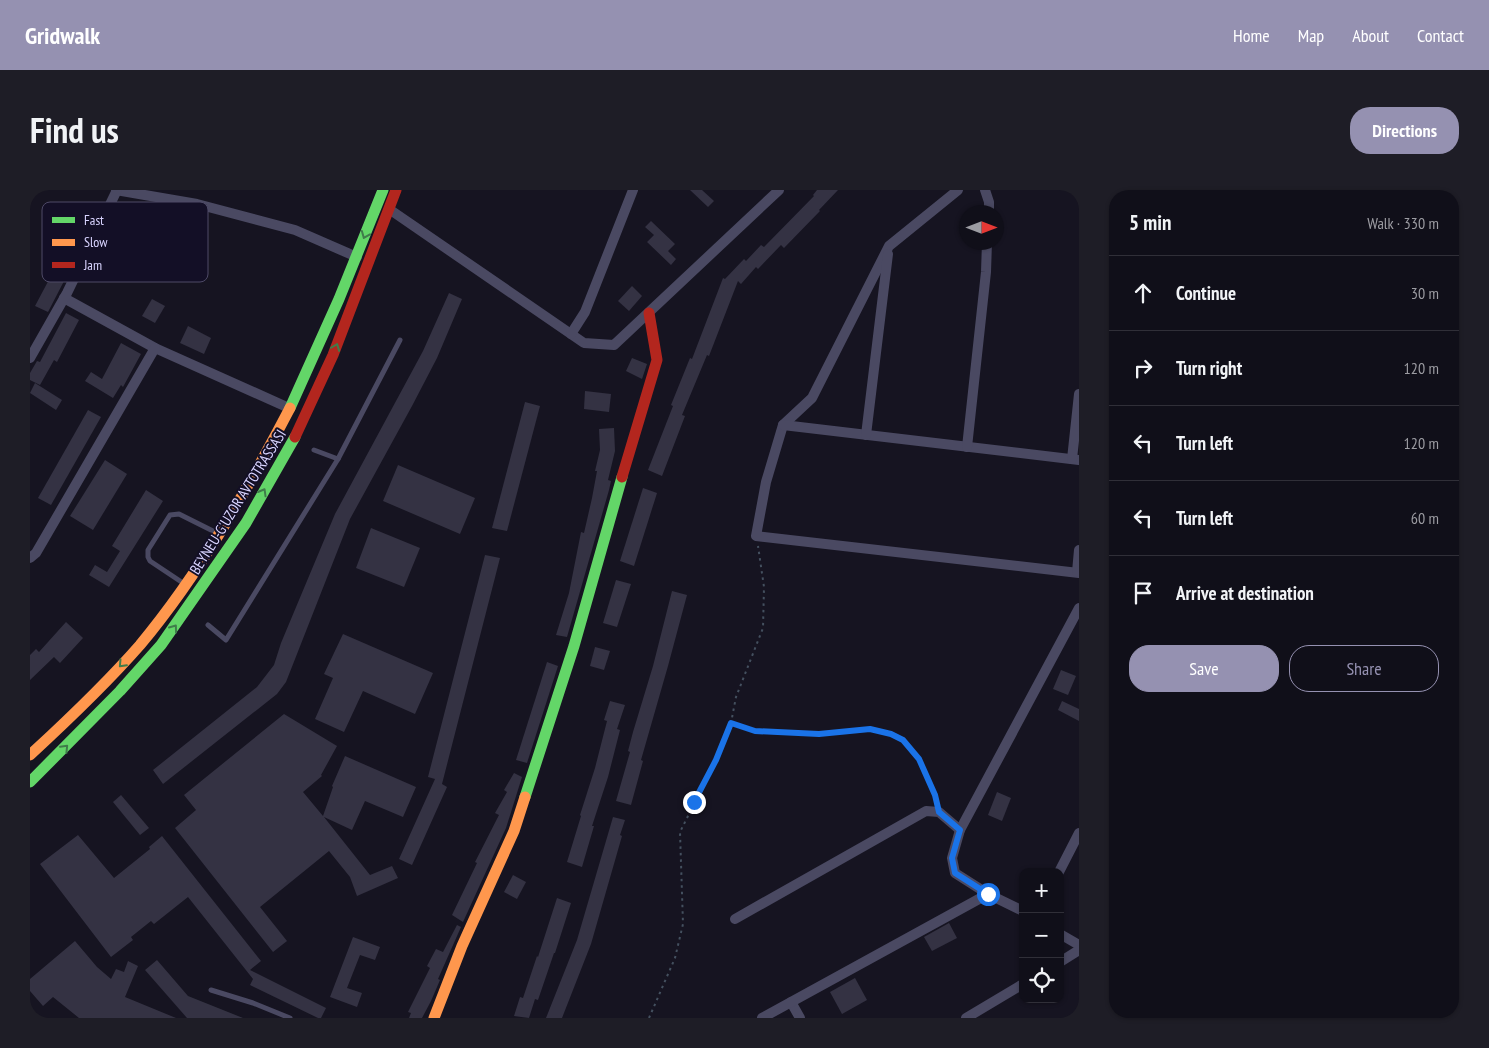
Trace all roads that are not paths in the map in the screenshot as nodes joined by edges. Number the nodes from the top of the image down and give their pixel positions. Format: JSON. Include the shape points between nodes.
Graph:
{"nodes":[{"id":1,"x":116,"y":190,"type":"edge"},
{"id":2,"x":383,"y":190,"type":"edge"},
{"id":3,"x":396,"y":190,"type":"edge"},
{"id":4,"x":633,"y":190,"type":"edge"},
{"id":5,"x":779,"y":190,"type":"edge"},
{"id":6,"x":958,"y":190,"type":"edge"},
{"id":7,"x":985,"y":190,"type":"edge"},
{"id":8,"x":110,"y":202,"type":"edge"},
{"id":9,"x":185,"y":202,"type":"edge"},
{"id":10,"x":989,"y":205,"type":"edge"},
{"id":11,"x":208,"y":207,"type":"edge"},
{"id":12,"x":389,"y":209,"type":"junction"},
{"id":13,"x":889,"y":246,"type":"junction"},
{"id":14,"x":987,"y":250,"type":"edge"},
{"id":15,"x":357,"y":256,"type":"junction"},
{"id":16,"x":72,"y":282,"type":"edge"},
{"id":17,"x":64,"y":298,"type":"junction"},
{"id":18,"x":649,"y":313,"type":"junction"},
{"id":19,"x":571,"y":334,"type":"junction"},
{"id":20,"x":400,"y":340,"type":"dead end"},
{"id":21,"x":155,"y":348,"type":"junction"},
{"id":22,"x":30,"y":358,"type":"edge"},
{"id":23,"x":1079,"y":394,"type":"edge"},
{"id":24,"x":287,"y":412,"type":"junction"},
{"id":25,"x":302,"y":424,"type":"junction"},
{"id":26,"x":783,"y":426,"type":"junction"},
{"id":27,"x":866,"y":435,"type":"junction"},
{"id":28,"x":966,"y":446,"type":"junction"},
{"id":29,"x":314,"y":450,"type":"dead end"},
{"id":30,"x":338,"y":459,"type":"junction"},
{"id":31,"x":1075,"y":459,"type":"edge"},
{"id":32,"x":219,"y":534,"type":"junction"},
{"id":33,"x":1079,"y":550,"type":"edge"},
{"id":34,"x":30,"y":558,"type":"edge"},
{"id":35,"x":1078,"y":572,"type":"edge"},
{"id":36,"x":186,"y":584,"type":"junction"},
{"id":37,"x":1079,"y":608,"type":"edge"},
{"id":38,"x":208,"y":626,"type":"dead end"},
{"id":39,"x":30,"y":756,"type":"edge"},
{"id":40,"x":30,"y":782,"type":"edge"},
{"id":41,"x":960,"y":830,"type":"junction"},
{"id":42,"x":1079,"y":833,"type":"edge"},
{"id":43,"x":1061,"y":868,"type":"edge"},
{"id":44,"x":988,"y":894,"type":"junction"},
{"id":45,"x":1019,"y":909,"type":"edge"},
{"id":46,"x":735,"y":919,"type":"dead end"},
{"id":47,"x":1064,"y":936,"type":"edge"},
{"id":48,"x":1079,"y":945,"type":"edge"},
{"id":49,"x":1079,"y":950,"type":"edge"},
{"id":50,"x":1064,"y":959,"type":"edge"},
{"id":51,"x":1019,"y":986,"type":"edge"},
{"id":52,"x":211,"y":990,"type":"dead end"},
{"id":53,"x":791,"y":1002,"type":"junction"},
{"id":54,"x":290,"y":1018,"type":"edge"},
{"id":55,"x":434,"y":1018,"type":"edge"},
{"id":56,"x":762,"y":1018,"type":"edge"},
{"id":57,"x":800,"y":1018,"type":"edge"},
{"id":58,"x":966,"y":1018,"type":"edge"}],
"edges":[{"from":1,"to":8,"type":"street"},
{"from":1,"to":9,"type":"street"},
{"from":2,"to":15,"type":"main road","name":"BEYNEU-G'UZOR AVTOTRASSASI","one_way":true},
{"from":3,"to":12,"type":"main road","name":"BEYNEU-G'UZOR AVTOTRASSASI"},
{"from":4,"to":19,"type":"street","via":[[585,312]]},
{"from":5,"to":18,"type":"street"},
{"from":6,"to":13,"type":"street"},
{"from":7,"to":10,"type":"street"},
{"from":11,"to":15,"type":"street","via":[[295,230]]},
{"from":12,"to":19,"type":"street"},
{"from":25,"to":12,"type":"main road","name":"BEYNEU-G'UZOR AVTOTRASSASI","one_way":true,"via":[[333,355]]},
{"from":13,"to":26,"type":"street","via":[[812,398]]},
{"from":13,"to":27,"type":"street"},
{"from":14,"to":28,"type":"street"},
{"from":15,"to":24,"type":"main road","name":"BEYNEU-G'UZOR AVTOTRASSASI"},
{"from":16,"to":17,"type":"street"},
{"from":17,"to":21,"type":"street"},
{"from":17,"to":22,"type":"street"},
{"from":18,"to":19,"type":"street","via":[[614,345],[584,343]]},
{"from":18,"to":55,"type":"main road","via":[[657,360],[574,646],[514,831],[462,946]]},
{"from":20,"to":30,"type":"lane"},
{"from":21,"to":24,"type":"street"},
{"from":21,"to":34,"type":"street","via":[[36,553]]},
{"from":23,"to":31,"type":"street"},
{"from":24,"to":25,"type":"main road"},
{"from":24,"to":32,"type":"main road","name":"BEYNEU-G'UZOR AVTOTRASSASI"},
{"from":40,"to":25,"type":"main road","name":"BEYNEU-G'UZOR AVTOTRASSASI","one_way":true,"via":[[161,645],[246,523]]},
{"from":26,"to":27,"type":"street"},
{"from":26,"to":35,"type":"street","via":[[766,482],[756,536]]},
{"from":27,"to":28,"type":"street"},
{"from":28,"to":31,"type":"street"},
{"from":29,"to":30,"type":"lane"},
{"from":30,"to":38,"type":"lane","via":[[226,640]]},
{"from":32,"to":36,"type":"main road","name":"BEYNEU-G'UZOR AVTOTRASSASI"},
{"from":32,"to":36,"type":"lane","via":[[179,514],[170,515],[148,550],[148,557]]},
{"from":33,"to":35,"type":"street"},
{"from":36,"to":39,"type":"main road","name":"BEYNEU-G'UZOR AVTOTRASSASI","one_way":true,"via":[[135,650]]},
{"from":37,"to":41,"type":"street"},
{"from":41,"to":44,"type":"street","via":[[952,858],[955,873]]},
{"from":41,"to":46,"type":"street","via":[[939,812],[926,811]]},
{"from":42,"to":43,"type":"street"},
{"from":44,"to":45,"type":"street"},
{"from":44,"to":53,"type":"street"},
{"from":47,"to":48,"type":"street"},
{"from":49,"to":50,"type":"street"},
{"from":51,"to":58,"type":"street"},
{"from":52,"to":54,"type":"lane"},
{"from":53,"to":56,"type":"street"},
{"from":53,"to":57,"type":"street"}]}
